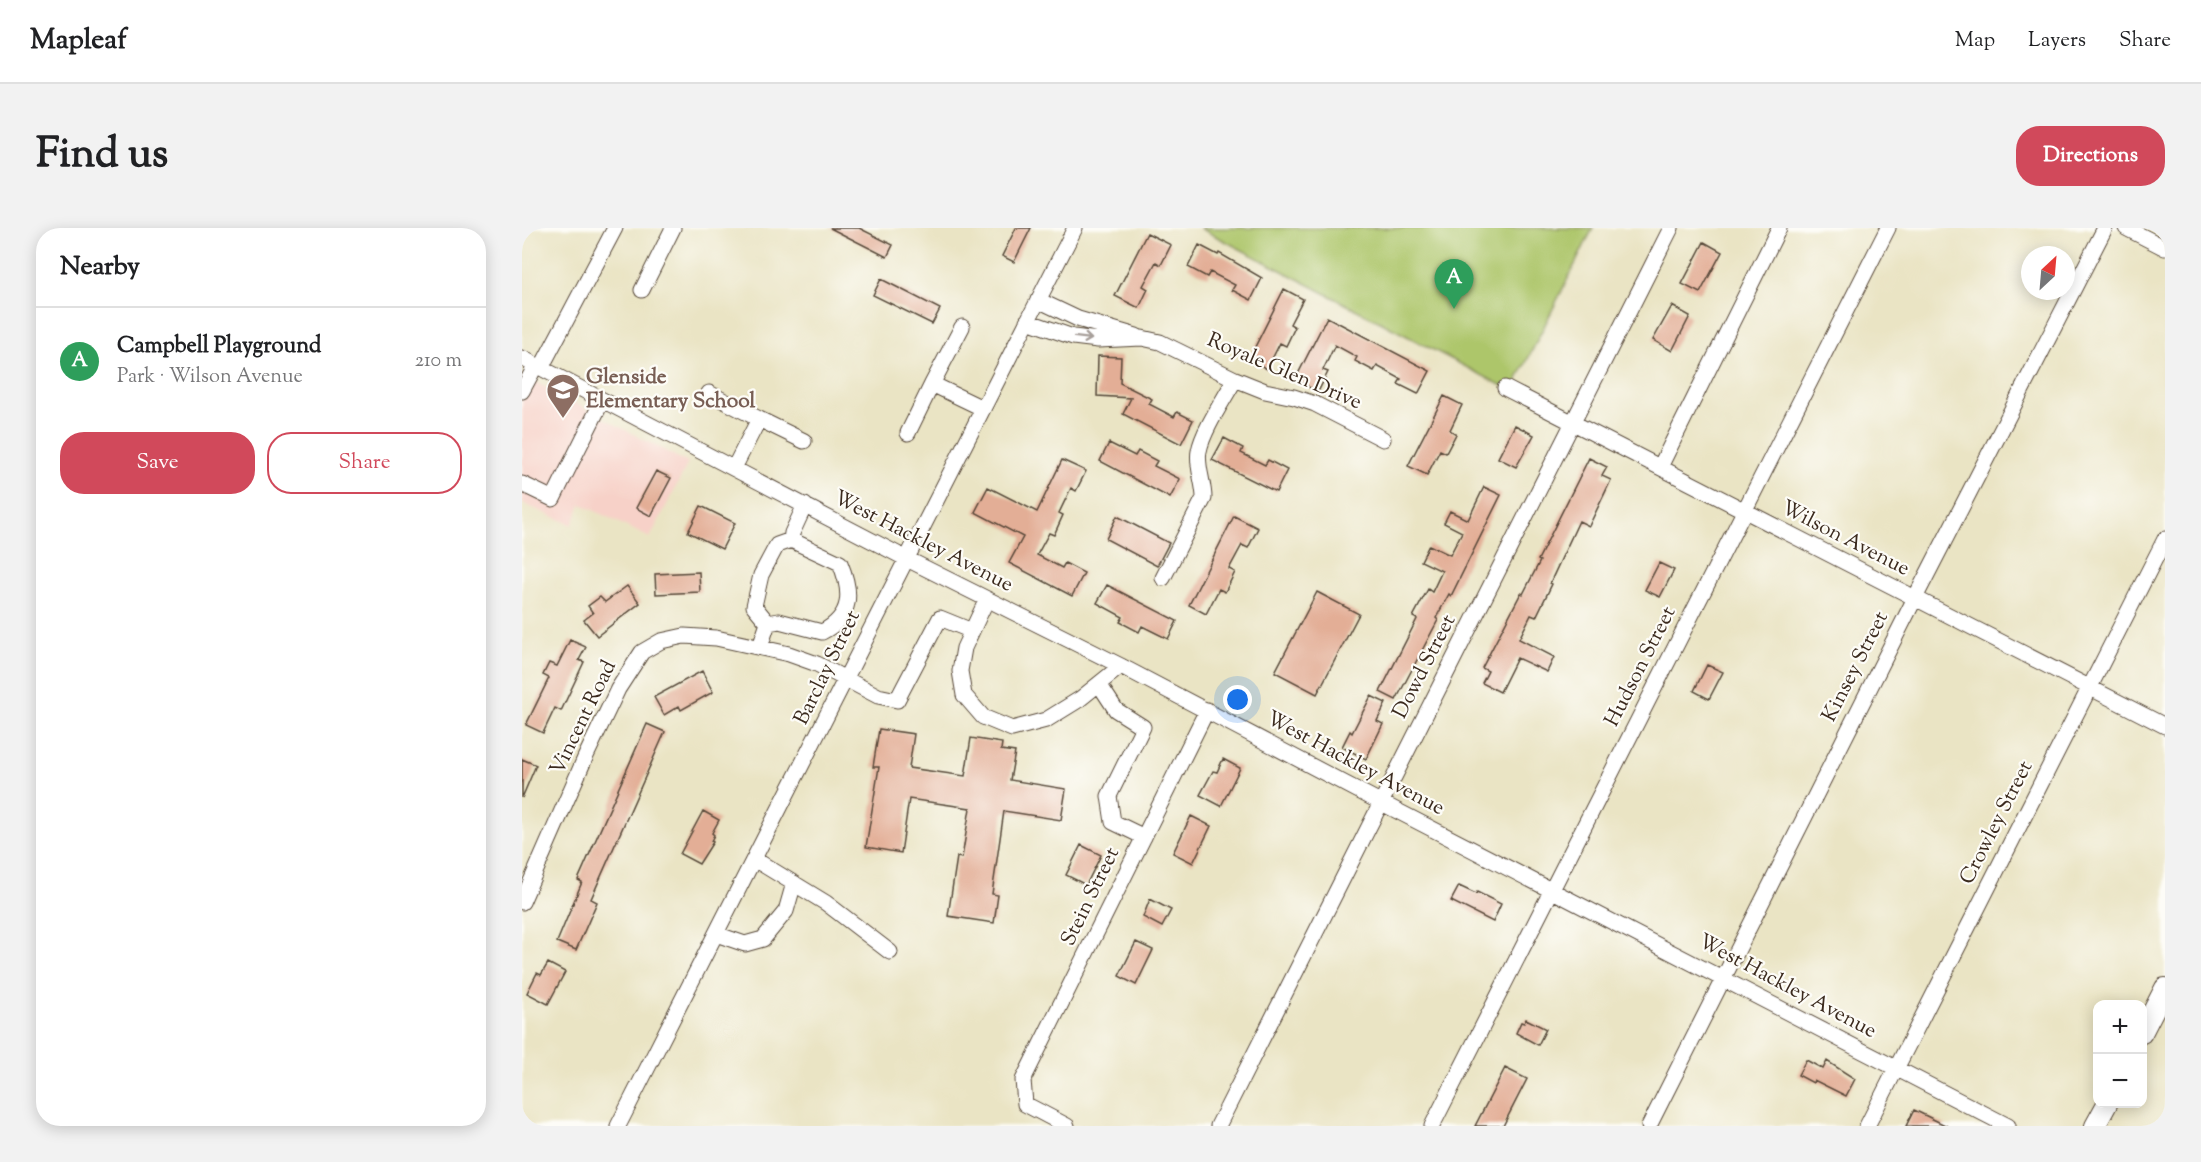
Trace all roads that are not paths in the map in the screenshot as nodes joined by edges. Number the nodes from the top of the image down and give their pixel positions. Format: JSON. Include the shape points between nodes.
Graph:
{"nodes":[{"id":1,"x":615,"y":228,"type":"edge"},
{"id":2,"x":655,"y":228,"type":"edge"},
{"id":3,"x":1075,"y":228,"type":"edge"},
{"id":4,"x":1671,"y":228,"type":"edge"},
{"id":5,"x":1779,"y":228,"type":"edge"},
{"id":6,"x":1888,"y":228,"type":"edge"},
{"id":7,"x":2105,"y":228,"type":"edge"},
{"id":8,"x":2126,"y":228,"type":"edge"},
{"id":9,"x":671,"y":232,"type":"edge"},
{"id":10,"x":2165,"y":248,"type":"edge"},
{"id":11,"x":642,"y":290,"type":"dead end"},
{"id":12,"x":1038,"y":300,"type":"junction"},
{"id":13,"x":1027,"y":321,"type":"junction"},
{"id":14,"x":962,"y":327,"type":"dead end"},
{"id":15,"x":1142,"y":338,"type":"junction"},
{"id":16,"x":533,"y":363,"type":"edge"},
{"id":17,"x":1235,"y":379,"type":"junction"},
{"id":18,"x":932,"y":384,"type":"junction"},
{"id":19,"x":1505,"y":388,"type":"dead end"},
{"id":20,"x":522,"y":391,"type":"edge"},
{"id":21,"x":709,"y":393,"type":"dead end"},
{"id":22,"x":602,"y":401,"type":"junction"},
{"id":23,"x":982,"y":408,"type":"junction"},
{"id":24,"x":759,"y":419,"type":"junction"},
{"id":25,"x":1572,"y":422,"type":"junction"},
{"id":26,"x":908,"y":433,"type":"dead end"},
{"id":27,"x":1383,"y":439,"type":"dead end"},
{"id":28,"x":804,"y":441,"type":"dead end"},
{"id":29,"x":1660,"y":467,"type":"junction"},
{"id":30,"x":735,"y":468,"type":"junction"},
{"id":31,"x":522,"y":483,"type":"edge"},
{"id":32,"x":805,"y":505,"type":"junction"},
{"id":33,"x":1744,"y":510,"type":"junction"},
{"id":34,"x":2165,"y":539,"type":"edge"},
{"id":35,"x":791,"y":540,"type":"junction"},
{"id":36,"x":905,"y":558,"type":"junction"},
{"id":37,"x":1163,"y":578,"type":"dead end"},
{"id":38,"x":1915,"y":598,"type":"junction"},
{"id":39,"x":987,"y":599,"type":"junction"},
{"id":40,"x":768,"y":623,"type":"junction"},
{"id":41,"x":972,"y":631,"type":"junction"},
{"id":42,"x":760,"y":647,"type":"junction"},
{"id":43,"x":1121,"y":666,"type":"junction"},
{"id":44,"x":847,"y":678,"type":"junction"},
{"id":45,"x":1099,"y":684,"type":"junction"},
{"id":46,"x":2089,"y":687,"type":"junction"},
{"id":47,"x":1207,"y":710,"type":"junction"},
{"id":48,"x":2165,"y":726,"type":"edge"},
{"id":49,"x":1380,"y":802,"type":"junction"},
{"id":50,"x":1144,"y":837,"type":"junction"},
{"id":51,"x":754,"y":859,"type":"junction"},
{"id":52,"x":794,"y":883,"type":"junction"},
{"id":53,"x":1552,"y":889,"type":"junction"},
{"id":54,"x":522,"y":902,"type":"edge"},
{"id":55,"x":716,"y":934,"type":"junction"},
{"id":56,"x":890,"y":952,"type":"dead end"},
{"id":57,"x":1723,"y":977,"type":"junction"},
{"id":58,"x":2165,"y":988,"type":"edge"},
{"id":59,"x":2147,"y":1023,"type":"edge"},
{"id":60,"x":1896,"y":1068,"type":"junction"},
{"id":61,"x":2105,"y":1108,"type":"edge"},
{"id":62,"x":1980,"y":1120,"type":"edge"},
{"id":63,"x":618,"y":1126,"type":"edge"},
{"id":64,"x":1067,"y":1126,"type":"edge"},
{"id":65,"x":1218,"y":1126,"type":"edge"},
{"id":66,"x":1432,"y":1126,"type":"edge"},
{"id":67,"x":1649,"y":1126,"type":"edge"},
{"id":68,"x":1867,"y":1126,"type":"edge"},
{"id":69,"x":2008,"y":1126,"type":"edge"},
{"id":70,"x":2095,"y":1126,"type":"edge"}],
"edges":[{"from":1,"to":16,"type":"street"},
{"from":2,"to":9,"type":"street"},
{"from":3,"to":12,"type":"street","name":"Barclay Street"},
{"from":4,"to":25,"type":"street","name":"Dowd Street"},
{"from":5,"to":29,"type":"street"},
{"from":6,"to":33,"type":"street","name":"Hudson Street"},
{"from":7,"to":38,"type":"street","name":"Kinsey Street"},
{"from":8,"to":10,"type":"street"},
{"from":9,"to":11,"type":"street"},
{"from":12,"to":13,"type":"street","name":"Barclay Street"},
{"from":12,"to":15,"type":"street","via":[[1078,320]]},
{"from":13,"to":15,"type":"street","name":"Royale Glen Drive","one_way":true,"via":[[1073,337]]},
{"from":13,"to":23,"type":"street","name":"Barclay Street"},
{"from":14,"to":18,"type":"street"},
{"from":15,"to":17,"type":"street","name":"Royale Glen Drive","via":[[1184,352]]},
{"from":16,"to":20,"type":"street"},
{"from":16,"to":22,"type":"street","name":"West Hackley Avenue"},
{"from":17,"to":27,"type":"street","name":"Royale Glen Drive","via":[[1315,404]]},
{"from":17,"to":37,"type":"street","via":[[1198,453],[1204,498]]},
{"from":18,"to":23,"type":"street"},
{"from":18,"to":26,"type":"street"},
{"from":19,"to":25,"type":"street","name":"Wilson Avenue"},
{"from":21,"to":24,"type":"street"},
{"from":22,"to":30,"type":"street","name":"West Hackley Avenue"},
{"from":22,"to":31,"type":"street","via":[[553,499]]},
{"from":23,"to":36,"type":"street","name":"Barclay Street"},
{"from":24,"to":28,"type":"street"},
{"from":24,"to":30,"type":"street"},
{"from":25,"to":29,"type":"street","name":"Wilson Avenue"},
{"from":25,"to":49,"type":"street","name":"Dowd Street"},
{"from":29,"to":33,"type":"street","name":"Wilson Avenue"},
{"from":30,"to":32,"type":"street","name":"West Hackley Avenue"},
{"from":32,"to":35,"type":"street"},
{"from":32,"to":36,"type":"street","name":"West Hackley Avenue"},
{"from":33,"to":38,"type":"street","name":"Wilson Avenue"},
{"from":33,"to":53,"type":"street","name":"Hudson Street"},
{"from":34,"to":46,"type":"street","name":"Crowley Street"},
{"from":35,"to":40,"type":"street","via":[[777,544],[761,575],[754,606]]},
{"from":35,"to":40,"type":"street","via":[[840,563],[849,597],[835,626],[822,632],[779,621]]},
{"from":36,"to":39,"type":"street","name":"West Hackley Avenue"},
{"from":36,"to":44,"type":"street","name":"Barclay Street"},
{"from":38,"to":46,"type":"street","name":"Wilson Avenue"},
{"from":38,"to":57,"type":"street","name":"Kinsey Street"},
{"from":39,"to":41,"type":"street"},
{"from":39,"to":43,"type":"street","name":"West Hackley Avenue"},
{"from":40,"to":42,"type":"street"},
{"from":41,"to":44,"type":"street","name":"Vincent Road","via":[[940,618],[897,700],[878,696]]},
{"from":41,"to":45,"type":"street","via":[[960,671],[964,695],[983,717],[1012,729],[1046,720]]},
{"from":42,"to":44,"type":"street","name":"Vincent Road","via":[[789,654]]},
{"from":42,"to":54,"type":"street","name":"Vincent Road","via":[[684,636],[661,641],[642,652],[604,716]]},
{"from":43,"to":45,"type":"street"},
{"from":43,"to":47,"type":"street","name":"West Hackley Avenue"},
{"from":44,"to":51,"type":"street","name":"Barclay Street"},
{"from":45,"to":50,"type":"street","via":[[1116,710],[1143,727],[1109,796],[1113,822]]},
{"from":46,"to":48,"type":"street","name":"Wilson Avenue"},
{"from":46,"to":60,"type":"street","name":"Crowley Street"},
{"from":47,"to":49,"type":"street","name":"West Hackley Avenue"},
{"from":47,"to":50,"type":"street","name":"Stein Street"},
{"from":49,"to":53,"type":"street","name":"West Hackley Avenue"},
{"from":49,"to":65,"type":"street","name":"Dowd Street"},
{"from":50,"to":64,"type":"street","name":"Stein Street","via":[[1023,1080],[1025,1104]]},
{"from":51,"to":52,"type":"street"},
{"from":51,"to":55,"type":"street","name":"Barclay Street"},
{"from":52,"to":55,"type":"street","via":[[786,911],[763,939],[745,944]]},
{"from":52,"to":56,"type":"street"},
{"from":53,"to":57,"type":"street","name":"West Hackley Avenue"},
{"from":53,"to":66,"type":"street","name":"Hudson Street"},
{"from":55,"to":63,"type":"street","name":"Barclay Street"},
{"from":57,"to":60,"type":"street","name":"West Hackley Avenue"},
{"from":57,"to":67,"type":"street","name":"Kinsey Street"},
{"from":58,"to":59,"type":"main road"},
{"from":60,"to":62,"type":"street","name":"West Hackley Avenue"},
{"from":60,"to":68,"type":"street","name":"Crowley Street"},
{"from":61,"to":70,"type":"main road"},
{"from":62,"to":69,"type":"street","name":"West Hackley Avenue"}]}
